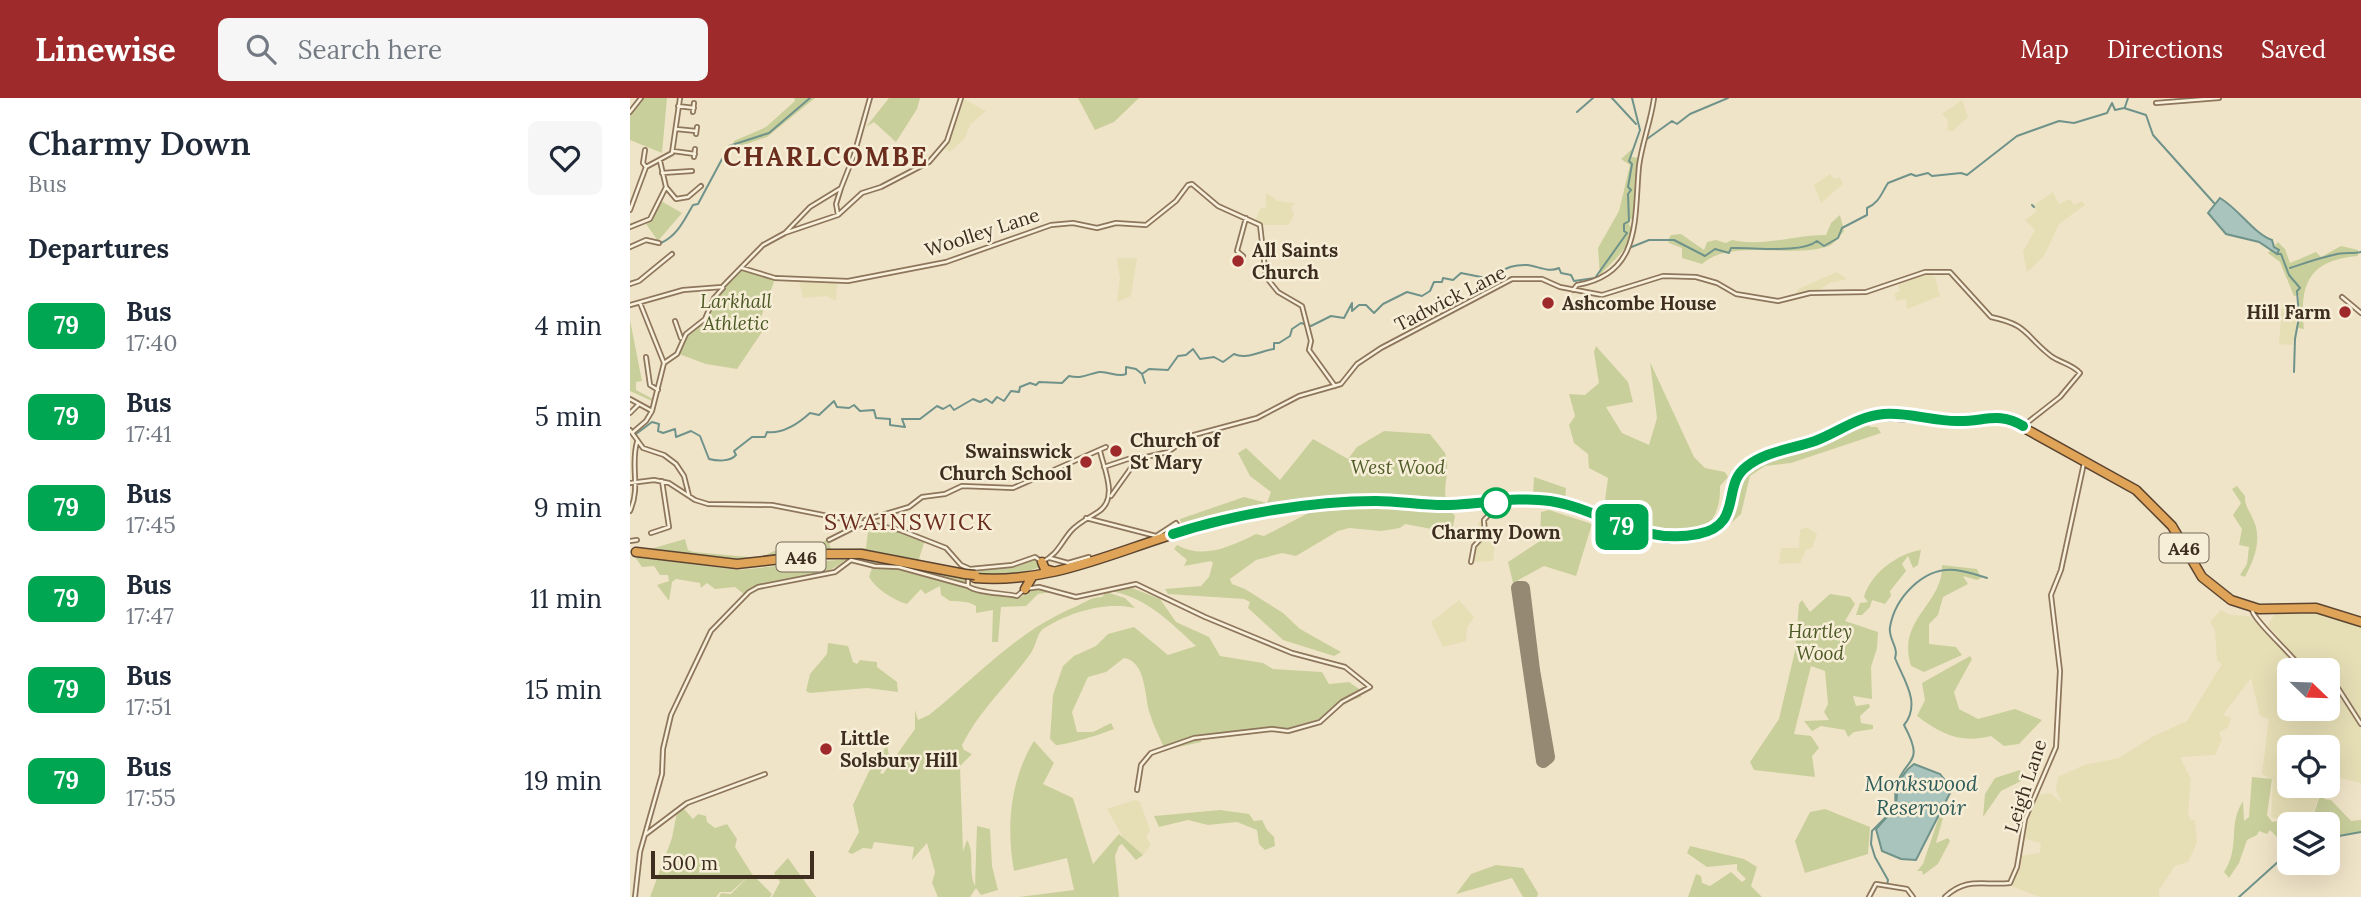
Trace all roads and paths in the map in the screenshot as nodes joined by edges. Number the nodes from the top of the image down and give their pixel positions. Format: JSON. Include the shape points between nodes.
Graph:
{"nodes":[{"id":1,"x":640,"y":98,"type":"edge"},
{"id":2,"x":680,"y":98,"type":"edge"},
{"id":3,"x":870,"y":98,"type":"edge"},
{"id":4,"x":961,"y":98,"type":"edge"},
{"id":5,"x":1654,"y":98,"type":"edge"},
{"id":6,"x":2219,"y":98,"type":"edge"},
{"id":7,"x":2155,"y":103,"type":"dead end"},
{"id":8,"x":678,"y":106,"type":"junction"},
{"id":9,"x":694,"y":108,"type":"dead end"},
{"id":10,"x":630,"y":112,"type":"edge"},
{"id":11,"x":676,"y":129,"type":"junction"},
{"id":12,"x":696,"y":131,"type":"dead end"},
{"id":13,"x":645,"y":150,"type":"dead end"},
{"id":14,"x":673,"y":152,"type":"junction"},
{"id":15,"x":695,"y":153,"type":"dead end"},
{"id":16,"x":660,"y":161,"type":"junction"},
{"id":17,"x":646,"y":167,"type":"junction"},
{"id":18,"x":692,"y":171,"type":"dead end"},
{"id":19,"x":662,"y":173,"type":"junction"},
{"id":20,"x":701,"y":186,"type":"dead end"},
{"id":21,"x":666,"y":187,"type":"junction"},
{"id":22,"x":841,"y":188,"type":"junction"},
{"id":23,"x":630,"y":210,"type":"edge"},
{"id":24,"x":838,"y":215,"type":"junction"},
{"id":25,"x":1246,"y":218,"type":"junction"},
{"id":26,"x":630,"y":227,"type":"edge"},
{"id":27,"x":785,"y":233,"type":"junction"},
{"id":28,"x":659,"y":243,"type":"dead end"},
{"id":29,"x":630,"y":247,"type":"edge"},
{"id":30,"x":672,"y":254,"type":"dead end"},
{"id":31,"x":1243,"y":256,"type":"dead end"},
{"id":32,"x":742,"y":268,"type":"junction"},
{"id":33,"x":729,"y":282,"type":"junction"},
{"id":34,"x":630,"y":284,"type":"edge"},
{"id":35,"x":1573,"y":290,"type":"junction"},
{"id":36,"x":2342,"y":297,"type":"dead end"},
{"id":37,"x":640,"y":303,"type":"junction"},
{"id":38,"x":630,"y":305,"type":"edge"},
{"id":39,"x":2361,"y":313,"type":"edge"},
{"id":40,"x":675,"y":321,"type":"dead end"},
{"id":41,"x":681,"y":341,"type":"junction"},
{"id":42,"x":646,"y":357,"type":"dead end"},
{"id":43,"x":664,"y":363,"type":"junction"},
{"id":44,"x":1335,"y":386,"type":"junction"},
{"id":45,"x":658,"y":390,"type":"junction"},
{"id":46,"x":630,"y":399,"type":"edge"},
{"id":47,"x":638,"y":405,"type":"junction"},
{"id":48,"x":652,"y":411,"type":"junction"},
{"id":49,"x":630,"y":414,"type":"edge"},
{"id":50,"x":2023,"y":426,"type":"junction"},
{"id":51,"x":631,"y":432,"type":"edge"},
{"id":52,"x":637,"y":443,"type":"junction"},
{"id":53,"x":630,"y":444,"type":"edge"},
{"id":54,"x":1106,"y":447,"type":"dead end"},
{"id":55,"x":1100,"y":451,"type":"junction"},
{"id":56,"x":1146,"y":457,"type":"junction"},
{"id":57,"x":2084,"y":463,"type":"junction"},
{"id":58,"x":1104,"y":467,"type":"junction"},
{"id":59,"x":662,"y":481,"type":"junction"},
{"id":60,"x":632,"y":482,"type":"edge"},
{"id":61,"x":689,"y":496,"type":"junction"},
{"id":62,"x":1108,"y":498,"type":"junction"},
{"id":63,"x":1499,"y":502,"type":"junction"},
{"id":64,"x":630,"y":511,"type":"edge"},
{"id":65,"x":1096,"y":513,"type":"junction"},
{"id":66,"x":1086,"y":518,"type":"junction"},
{"id":67,"x":1094,"y":519,"type":"junction"},
{"id":68,"x":866,"y":521,"type":"junction"},
{"id":69,"x":651,"y":533,"type":"dead end"},
{"id":70,"x":1177,"y":533,"type":"junction"},
{"id":71,"x":829,"y":540,"type":"dead end"},
{"id":72,"x":630,"y":541,"type":"edge"},
{"id":73,"x":636,"y":546,"type":"joint"},
{"id":74,"x":1109,"y":556,"type":"junction"},
{"id":75,"x":1089,"y":557,"type":"dead end"},
{"id":76,"x":1045,"y":561,"type":"junction"},
{"id":77,"x":1471,"y":562,"type":"dead end"},
{"id":78,"x":1052,"y":571,"type":"junction"},
{"id":79,"x":969,"y":575,"type":"junction"},
{"id":80,"x":1033,"y":576,"type":"junction"},
{"id":81,"x":1023,"y":584,"type":"junction"},
{"id":82,"x":968,"y":586,"type":"junction"},
{"id":83,"x":2252,"y":609,"type":"junction"},
{"id":84,"x":2361,"y":622,"type":"edge"},
{"id":85,"x":2294,"y":658,"type":"edge"},
{"id":86,"x":2340,"y":692,"type":"edge"},
{"id":87,"x":2361,"y":724,"type":"edge"},
{"id":88,"x":765,"y":774,"type":"dead end"},
{"id":89,"x":1137,"y":790,"type":"dead end"},
{"id":90,"x":644,"y":836,"type":"junction"},
{"id":91,"x":635,"y":897,"type":"edge"},
{"id":92,"x":1869,"y":897,"type":"edge"},
{"id":93,"x":1913,"y":897,"type":"edge"},
{"id":94,"x":1945,"y":897,"type":"edge"}],
"edges":[{"from":1,"to":10,"type":"street"},
{"from":2,"to":8,"type":"street"},
{"from":3,"to":22,"type":"street"},
{"from":4,"to":24,"type":"street","via":[[951,133],[936,156],[915,171],[862,193]]},
{"from":5,"to":35,"type":"street","via":[[1639,164],[1634,234],[1625,257],[1601,279]]},
{"from":6,"to":7,"type":"street"},
{"from":8,"to":9,"type":"street"},
{"from":8,"to":11,"type":"street"},
{"from":11,"to":12,"type":"street"},
{"from":11,"to":14,"type":"street"},
{"from":13,"to":17,"type":"street"},
{"from":14,"to":15,"type":"street"},
{"from":14,"to":16,"type":"street"},
{"from":16,"to":17,"type":"street"},
{"from":16,"to":19,"type":"street"},
{"from":17,"to":23,"type":"street"},
{"from":18,"to":19,"type":"street"},
{"from":19,"to":21,"type":"street"},
{"from":20,"to":21,"type":"street","via":[[682,200]]},
{"from":21,"to":26,"type":"street","via":[[650,219]]},
{"from":22,"to":24,"type":"street"},
{"from":22,"to":27,"type":"street","via":[[810,207]]},
{"from":24,"to":27,"type":"street"},
{"from":25,"to":31,"type":"street","via":[[1237,251]]},
{"from":25,"to":32,"type":"street","name":"Woolley Lane","via":[[1218,206],[1190,184],[1146,225],[1051,225],[946,262],[858,279],[816,282],[775,278]]},
{"from":25,"to":44,"type":"street","via":[[1260,225],[1269,283],[1301,305],[1311,341],[1309,350]]},
{"from":27,"to":32,"type":"street","via":[[769,240]]},
{"from":28,"to":29,"type":"street","via":[[650,237]]},
{"from":30,"to":34,"type":"street"},
{"from":32,"to":33,"type":"street"},
{"from":33,"to":37,"type":"street","via":[[719,288],[683,290]]},
{"from":33,"to":41,"type":"street","via":[[714,298],[705,319]]},
{"from":35,"to":44,"type":"street","name":"Tadwick Lane","via":[[1542,279],[1506,281],[1360,361],[1345,382]]},
{"from":35,"to":50,"type":"street","name":"Tadwick Lane","via":[[1606,295],[1670,276],[1703,278],[1736,294],[1782,301],[1810,293],[1866,292],[1925,272],[1950,272],[1991,317],[2011,320],[2080,376]]},
{"from":36,"to":39,"type":"street"},
{"from":37,"to":38,"type":"street"},
{"from":37,"to":43,"type":"street"},
{"from":40,"to":41,"type":"street"},
{"from":41,"to":43,"type":"street","via":[[677,354]]},
{"from":42,"to":45,"type":"street","via":[[650,385]]},
{"from":43,"to":45,"type":"street"},
{"from":44,"to":56,"type":"street","name":"Tadwick Lane","via":[[1299,396],[1257,418],[1190,436],[1168,452]]},
{"from":45,"to":48,"type":"street"},
{"from":46,"to":47,"type":"street"},
{"from":47,"to":48,"type":"street"},
{"from":47,"to":49,"type":"street"},
{"from":48,"to":51,"type":"street"},
{"from":50,"to":57,"type":"highway","number":"A46"},
{"from":50,"to":63,"type":"highway","number":"A46","via":[[1995,416],[1960,421],[1890,413],[1860,419],[1747,466],[1736,480],[1727,515],[1695,535],[1630,530],[1551,501]]},
{"from":51,"to":52,"type":"street"},
{"from":52,"to":53,"type":"street"},
{"from":52,"to":60,"type":"street","via":[[631,460]]},
{"from":52,"to":61,"type":"street","via":[[676,464]]},
{"from":54,"to":55,"type":"street"},
{"from":55,"to":58,"type":"street"},
{"from":55,"to":68,"type":"street","via":[[1013,488],[962,486]]},
{"from":56,"to":58,"type":"street","name":"Tadwick Lane"},
{"from":56,"to":62,"type":"street","name":"Tadwick Lane","via":[[1131,468]]},
{"from":57,"to":83,"type":"highway","number":"A46","via":[[2136,490],[2172,526],[2202,577],[2231,600]]},
{"from":57,"to":94,"type":"street","name":"Leigh Lane","via":[[2061,570],[2051,594],[2060,671],[2056,747],[2024,824],[2010,883],[1961,885]]},
{"from":58,"to":62,"type":"street"},
{"from":59,"to":60,"type":"street"},
{"from":59,"to":61,"type":"street"},
{"from":59,"to":69,"type":"street","via":[[669,527]]},
{"from":60,"to":64,"type":"street"},
{"from":61,"to":68,"type":"street","via":[[708,504],[772,505]]},
{"from":62,"to":65,"type":"street","name":"Tadwick Lane"},
{"from":63,"to":70,"type":"highway","number":"A46","via":[[1332,504],[1212,522]]},
{"from":63,"to":77,"type":"street","via":[[1484,520],[1485,534],[1474,546]]},
{"from":65,"to":66,"type":"street","name":"Tadwick Lane"},
{"from":65,"to":67,"type":"street"},
{"from":66,"to":67,"type":"street"},
{"from":66,"to":76,"type":"street","name":"Tadwick Lane","via":[[1055,556]]},
{"from":67,"to":70,"type":"street","via":[[1157,536],[1176,523]]},
{"from":68,"to":71,"type":"street"},
{"from":68,"to":79,"type":"street","via":[[907,531],[946,548]]},
{"from":70,"to":74,"type":"highway","number":"A46"},
{"from":72,"to":73,"type":"street"},
{"from":73,"to":79,"type":"highway","number":"A46","via":[[737,564],[825,554],[873,555]]},
{"from":74,"to":78,"type":"highway","number":"A46"},
{"from":74,"to":80,"type":"highway","number":"A46"},
{"from":75,"to":76,"type":"street","via":[[1068,563]]},
{"from":76,"to":78,"type":"highway"},
{"from":76,"to":79,"type":"street","via":[[1035,557]]},
{"from":76,"to":80,"type":"highway"},
{"from":78,"to":80,"type":"highway","number":"A46"},
{"from":79,"to":80,"type":"highway","number":"A46"},
{"from":79,"to":81,"type":"highway","number":"A46"},
{"from":79,"to":82,"type":"street"},
{"from":80,"to":81,"type":"highway"},
{"from":81,"to":82,"type":"street","via":[[1017,596]]},
{"from":81,"to":89,"type":"street","via":[[1076,597],[1136,584],[1292,653],[1345,667],[1370,687],[1310,725],[1288,731],[1194,738],[1151,753],[1141,765]]},
{"from":82,"to":90,"type":"street","via":[[899,567],[851,560],[835,572],[752,590],[711,631],[674,708]]},
{"from":83,"to":84,"type":"highway","via":[[2305,606]]},
{"from":83,"to":85,"type":"street","via":[[2256,619]]},
{"from":86,"to":87,"type":"street"},
{"from":88,"to":90,"type":"street","via":[[687,803]]},
{"from":90,"to":91,"type":"street"},
{"from":92,"to":93,"type":"street","via":[[1876,884],[1907,889]]}]}
